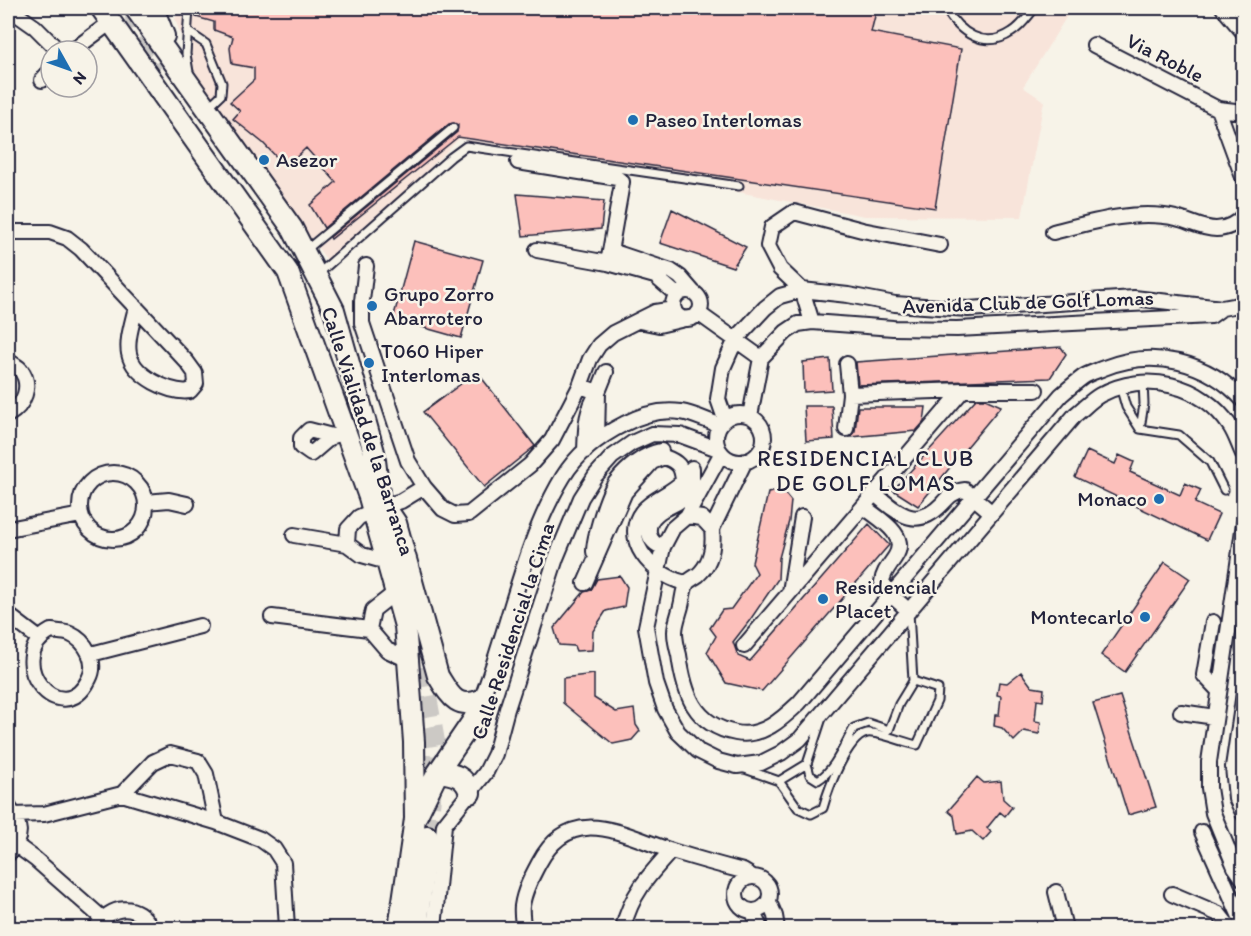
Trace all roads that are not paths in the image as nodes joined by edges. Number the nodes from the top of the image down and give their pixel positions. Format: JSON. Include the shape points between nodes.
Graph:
{"nodes":[{"id":1,"x":8,"y":8,"type":"edge"},
{"id":2,"x":135,"y":8,"type":"edge"},
{"id":3,"x":153,"y":8,"type":"edge"},
{"id":4,"x":169,"y":8,"type":"edge"},
{"id":5,"x":189,"y":8,"type":"edge"},
{"id":6,"x":945,"y":8,"type":"edge"},
{"id":7,"x":1035,"y":8,"type":"edge"},
{"id":8,"x":1223,"y":8,"type":"edge"},
{"id":9,"x":106,"y":15,"type":"edge"},
{"id":10,"x":187,"y":31,"type":"junction"},
{"id":11,"x":1244,"y":33,"type":"edge"},
{"id":12,"x":47,"y":39,"type":"edge"},
{"id":13,"x":83,"y":39,"type":"edge"},
{"id":14,"x":1094,"y":45,"type":"dead end"},
{"id":15,"x":165,"y":63,"type":"junction"},
{"id":16,"x":192,"y":87,"type":"junction"},
{"id":17,"x":207,"y":108,"type":"junction"},
{"id":18,"x":1218,"y":109,"type":"junction"},
{"id":19,"x":1244,"y":112,"type":"edge"},
{"id":20,"x":453,"y":128,"type":"dead end"},
{"id":21,"x":518,"y":162,"type":"dead end"},
{"id":22,"x":1244,"y":180,"type":"edge"},
{"id":23,"x":739,"y":186,"type":"dead end"},
{"id":24,"x":1244,"y":215,"type":"edge"},
{"id":25,"x":8,"y":232,"type":"edge"},
{"id":26,"x":1053,"y":232,"type":"dead end"},
{"id":27,"x":940,"y":245,"type":"dead end"},
{"id":28,"x":537,"y":250,"type":"dead end"},
{"id":29,"x":304,"y":252,"type":"junction"},
{"id":30,"x":610,"y":257,"type":"junction"},
{"id":31,"x":278,"y":258,"type":"junction"},
{"id":32,"x":366,"y":266,"type":"dead end"},
{"id":33,"x":658,"y":271,"type":"junction"},
{"id":34,"x":316,"y":276,"type":"junction"},
{"id":35,"x":802,"y":290,"type":"junction"},
{"id":36,"x":693,"y":292,"type":"junction"},
{"id":37,"x":675,"y":302,"type":"junction"},
{"id":38,"x":1244,"y":304,"type":"edge"},
{"id":39,"x":136,"y":307,"type":"junction"},
{"id":40,"x":1222,"y":308,"type":"junction"},
{"id":41,"x":695,"y":316,"type":"junction"},
{"id":42,"x":639,"y":321,"type":"junction"},
{"id":43,"x":812,"y":321,"type":"junction"},
{"id":44,"x":736,"y":339,"type":"junction"},
{"id":45,"x":761,"y":358,"type":"junction"},
{"id":46,"x":8,"y":361,"type":"edge"},
{"id":47,"x":847,"y":364,"type":"dead end"},
{"id":48,"x":606,"y":372,"type":"dead end"},
{"id":49,"x":1143,"y":382,"type":"junction"},
{"id":50,"x":580,"y":386,"type":"junction"},
{"id":51,"x":1120,"y":386,"type":"junction"},
{"id":52,"x":1238,"y":386,"type":"edge"},
{"id":53,"x":963,"y":390,"type":"junction"},
{"id":54,"x":1036,"y":390,"type":"dead end"},
{"id":55,"x":598,"y":392,"type":"junction"},
{"id":56,"x":850,"y":394,"type":"junction"},
{"id":57,"x":1244,"y":400,"type":"edge"},
{"id":58,"x":8,"y":415,"type":"edge"},
{"id":59,"x":750,"y":416,"type":"junction"},
{"id":60,"x":723,"y":422,"type":"junction"},
{"id":61,"x":846,"y":429,"type":"dead end"},
{"id":62,"x":1140,"y":429,"type":"junction"},
{"id":63,"x":340,"y":435,"type":"junction"},
{"id":64,"x":597,"y":440,"type":"junction"},
{"id":65,"x":585,"y":451,"type":"junction"},
{"id":66,"x":720,"y":451,"type":"junction"},
{"id":67,"x":1244,"y":456,"type":"edge"},
{"id":68,"x":745,"y":461,"type":"junction"},
{"id":69,"x":424,"y":487,"type":"junction"},
{"id":70,"x":1224,"y":490,"type":"dead end"},
{"id":71,"x":875,"y":494,"type":"junction"},
{"id":72,"x":974,"y":496,"type":"junction"},
{"id":73,"x":146,"y":501,"type":"junction"},
{"id":74,"x":188,"y":504,"type":"dead end"},
{"id":75,"x":379,"y":504,"type":"junction"},
{"id":76,"x":864,"y":507,"type":"junction"},
{"id":77,"x":992,"y":513,"type":"junction"},
{"id":78,"x":81,"y":515,"type":"junction"},
{"id":79,"x":687,"y":516,"type":"junction"},
{"id":80,"x":802,"y":517,"type":"dead end"},
{"id":81,"x":1244,"y":523,"type":"edge"},
{"id":82,"x":8,"y":529,"type":"edge"},
{"id":83,"x":712,"y":529,"type":"junction"},
{"id":84,"x":294,"y":534,"type":"dead end"},
{"id":85,"x":347,"y":544,"type":"junction"},
{"id":86,"x":663,"y":547,"type":"junction"},
{"id":87,"x":390,"y":555,"type":"junction"},
{"id":88,"x":593,"y":561,"type":"junction"},
{"id":89,"x":657,"y":570,"type":"junction"},
{"id":90,"x":585,"y":583,"type":"dead end"},
{"id":91,"x":687,"y":583,"type":"junction"},
{"id":92,"x":396,"y":592,"type":"junction"},
{"id":93,"x":790,"y":592,"type":"junction"},
{"id":94,"x":891,"y":595,"type":"junction"},
{"id":95,"x":909,"y":611,"type":"junction"},
{"id":96,"x":8,"y":615,"type":"edge"},
{"id":97,"x":272,"y":617,"type":"dead end"},
{"id":98,"x":1213,"y":622,"type":"dead end"},
{"id":99,"x":200,"y":626,"type":"dead end"},
{"id":100,"x":369,"y":629,"type":"junction"},
{"id":101,"x":37,"y":638,"type":"junction"},
{"id":102,"x":744,"y":646,"type":"dead end"},
{"id":103,"x":90,"y":654,"type":"junction"},
{"id":104,"x":408,"y":660,"type":"junction"},
{"id":105,"x":682,"y":678,"type":"junction"},
{"id":106,"x":913,"y":681,"type":"junction"},
{"id":107,"x":656,"y":683,"type":"junction"},
{"id":108,"x":1219,"y":691,"type":"junction"},
{"id":109,"x":1244,"y":693,"type":"edge"},
{"id":110,"x":481,"y":700,"type":"junction"},
{"id":111,"x":1181,"y":712,"type":"dead end"},
{"id":112,"x":824,"y":713,"type":"junction"},
{"id":113,"x":1215,"y":717,"type":"junction"},
{"id":114,"x":889,"y":733,"type":"junction"},
{"id":115,"x":807,"y":764,"type":"junction"},
{"id":116,"x":737,"y":766,"type":"junction"},
{"id":117,"x":438,"y":772,"type":"junction"},
{"id":118,"x":779,"y":782,"type":"junction"},
{"id":119,"x":470,"y":793,"type":"junction"},
{"id":120,"x":122,"y":794,"type":"junction"},
{"id":121,"x":11,"y":810,"type":"edge"},
{"id":122,"x":1243,"y":812,"type":"edge"},
{"id":123,"x":415,"y":819,"type":"junction"},
{"id":124,"x":216,"y":822,"type":"junction"},
{"id":125,"x":1202,"y":832,"type":"dead end"},
{"id":126,"x":427,"y":837,"type":"tunnel mouth"},
{"id":127,"x":12,"y":850,"type":"edge"},
{"id":128,"x":671,"y":850,"type":"junction"},
{"id":129,"x":716,"y":864,"type":"junction"},
{"id":130,"x":1239,"y":868,"type":"edge"},
{"id":131,"x":753,"y":877,"type":"junction"},
{"id":132,"x":1244,"y":880,"type":"edge"},
{"id":133,"x":735,"y":892,"type":"junction"},
{"id":134,"x":1056,"y":892,"type":"dead end"},
{"id":135,"x":1172,"y":894,"type":"dead end"},
{"id":136,"x":769,"y":902,"type":"junction"},
{"id":137,"x":753,"y":912,"type":"junction"},
{"id":138,"x":99,"y":923,"type":"edge"},
{"id":139,"x":151,"y":928,"type":"edge"},
{"id":140,"x":287,"y":928,"type":"edge"},
{"id":141,"x":399,"y":928,"type":"edge"},
{"id":142,"x":417,"y":928,"type":"edge"},
{"id":143,"x":434,"y":928,"type":"edge"},
{"id":144,"x":523,"y":928,"type":"edge"},
{"id":145,"x":624,"y":928,"type":"edge"},
{"id":146,"x":760,"y":928,"type":"edge"},
{"id":147,"x":777,"y":928,"type":"edge"},
{"id":148,"x":1065,"y":928,"type":"edge"},
{"id":149,"x":1230,"y":928,"type":"edge"},
{"id":150,"x":1237,"y":928,"type":"edge"}],
"edges":[{"from":1,"to":12,"type":"street"},
{"from":2,"to":15,"type":"main road","name":"Calle Vialidad de la Barranca"},
{"from":3,"to":15,"type":"main road"},
{"from":4,"to":15,"type":"main road"},
{"from":5,"to":10,"type":"lane"},
{"from":6,"to":7,"type":"lane","via":[[965,32],[989,39],[1013,32]]},
{"from":8,"to":11,"type":"street"},
{"from":9,"to":13,"type":"street"},
{"from":9,"to":31,"type":"main road","name":"Calle Vialidad de la Barranca"},
{"from":10,"to":16,"type":"lane","via":[[186,54]]},
{"from":10,"to":17,"type":"lane","via":[[206,44],[222,83],[221,95]]},
{"from":14,"to":18,"type":"street","name":"Via Roble"},
{"from":15,"to":16,"type":"main road","name":"Calle Vialidad de la Barranca"},
{"from":15,"to":31,"type":"main road","via":[[255,209]]},
{"from":16,"to":17,"type":"main road","name":"Calle Vialidad de la Barranca"},
{"from":17,"to":29,"type":"main road","name":"Calle Vialidad de la Barranca","via":[[292,228]]},
{"from":18,"to":19,"type":"street","name":"Via Roble"},
{"from":18,"to":22,"type":"street","name":"Via Roble"},
{"from":20,"to":29,"type":"lane"},
{"from":21,"to":30,"type":"street","via":[[622,182]]},
{"from":23,"to":34,"type":"lane","via":[[466,146]]},
{"from":24,"to":26,"type":"street","via":[[1232,226],[1216,230],[1175,218],[1141,216],[1094,221]]},
{"from":25,"to":39,"type":"street","via":[[50,232],[67,238]]},
{"from":27,"to":35,"type":"street","via":[[794,212],[772,227],[768,246],[780,269]]},
{"from":28,"to":30,"type":"street"},
{"from":29,"to":34,"type":"main road","name":"Calle Vialidad de la Barranca"},
{"from":30,"to":33,"type":"street"},
{"from":31,"to":63,"type":"main road","name":"Calle Vialidad de la Barranca","via":[[295,290]]},
{"from":32,"to":69,"type":"street","via":[[362,323],[403,449]]},
{"from":33,"to":36,"type":"street","via":[[677,274]]},
{"from":33,"to":37,"type":"street"},
{"from":34,"to":75,"type":"main road","name":"Calle Vialidad de la Barranca","via":[[334,310],[374,452]]},
{"from":35,"to":40,"type":"street","name":"Avenida Club de Golf Lomas","via":[[895,304],[968,309],[1134,298]]},
{"from":35,"to":43,"type":"street"},
{"from":35,"to":44,"type":"street","name":"Avenida Club de Golf Lomas","via":[[780,296]]},
{"from":36,"to":37,"type":"street","via":[[685,290]]},
{"from":36,"to":41,"type":"street","via":[[701,306]]},
{"from":37,"to":41,"type":"street","via":[[678,315]]},
{"from":37,"to":42,"type":"street"},
{"from":38,"to":40,"type":"street","name":"Avenida Club de Golf Lomas"},
{"from":39,"to":39,"type":"street","via":[[188,362],[196,384],[190,391],[163,387],[140,374],[131,363],[128,344]]},
{"from":40,"to":43,"type":"street","name":"Avenida Club de Golf Lomas","via":[[1211,316],[957,329]]},
{"from":41,"to":42,"type":"street","via":[[659,325]]},
{"from":41,"to":44,"type":"street"},
{"from":42,"to":50,"type":"street","via":[[613,333],[599,345]]},
{"from":43,"to":45,"type":"street","name":"Avenida Club de Golf Lomas","via":[[786,332]]},
{"from":44,"to":45,"type":"street"},
{"from":44,"to":60,"type":"street","name":"Avenida Club de Golf Lomas","via":[[723,368],[718,399]]},
{"from":45,"to":59,"type":"street"},
{"from":46,"to":58,"type":"street","via":[[20,369],[26,382],[25,398]]},
{"from":47,"to":56,"type":"street"},
{"from":48,"to":55,"type":"street"},
{"from":49,"to":51,"type":"street"},
{"from":49,"to":62,"type":"lane"},
{"from":49,"to":67,"type":"street","via":[[1176,385],[1197,394],[1217,409],[1232,428]]},
{"from":50,"to":55,"type":"street"},
{"from":50,"to":69,"type":"street","via":[[552,440],[530,465],[469,514],[455,515],[443,509]]},
{"from":51,"to":62,"type":"lane"},
{"from":51,"to":77,"type":"street","via":[[1098,396],[1075,416]]},
{"from":52,"to":57,"type":"street"},
{"from":52,"to":72,"type":"street","via":[[1184,363],[1163,359],[1120,362],[1084,376],[1061,395]]},
{"from":53,"to":54,"type":"street"},
{"from":53,"to":56,"type":"street"},
{"from":53,"to":71,"type":"street"},
{"from":55,"to":64,"type":"street"},
{"from":55,"to":65,"type":"street","via":[[586,422]]},
{"from":56,"to":61,"type":"street"},
{"from":59,"to":60,"type":"street","via":[[737,414]]},
{"from":59,"to":68,"type":"street","via":[[761,427],[763,443],[759,453]]},
{"from":60,"to":64,"type":"street","name":"Calle Residencial la Cima","via":[[680,412],[645,414]]},
{"from":60,"to":66,"type":"street","via":[[716,436]]},
{"from":62,"to":70,"type":"lane","via":[[1179,435],[1210,462]]},
{"from":63,"to":63,"type":"street","via":[[309,430],[301,438],[301,447],[311,454]]},
{"from":63,"to":75,"type":"main road","name":"Calle Vialidad de la Barranca"},
{"from":64,"to":65,"type":"street","name":"Calle Residencial la Cima"},
{"from":65,"to":110,"type":"street","name":"Calle Residencial la Cima","via":[[564,476],[529,553]]},
{"from":66,"to":68,"type":"street","via":[[732,461]]},
{"from":66,"to":79,"type":"street"},
{"from":66,"to":119,"type":"street","name":"Calle Residencial la Cima","via":[[680,435],[652,434],[612,457],[595,476],[581,498],[556,558],[495,754]]},
{"from":68,"to":83,"type":"street"},
{"from":69,"to":75,"type":"street","via":[[400,501]]},
{"from":71,"to":72,"type":"street","via":[[912,518],[933,513],[958,491],[965,490]]},
{"from":71,"to":76,"type":"street"},
{"from":72,"to":77,"type":"street"},
{"from":72,"to":94,"type":"street"},
{"from":73,"to":74,"type":"street"},
{"from":73,"to":78,"type":"street","via":[[140,525],[119,539],[95,535]]},
{"from":73,"to":78,"type":"street","via":[[132,479],[106,474],[84,489]]},
{"from":75,"to":85,"type":"street","via":[[348,529]]},
{"from":75,"to":87,"type":"main road","name":"Calle Vialidad de la Barranca"},
{"from":75,"to":110,"type":"main road","via":[[396,523],[438,675],[450,696],[462,704]]},
{"from":76,"to":93,"type":"street"},
{"from":76,"to":94,"type":"street","via":[[900,539],[899,551],[883,575],[882,582]]},
{"from":77,"to":95,"type":"street"},
{"from":78,"to":82,"type":"street"},
{"from":79,"to":83,"type":"street","via":[[702,518]]},
{"from":79,"to":86,"type":"street"},
{"from":80,"to":93,"type":"street"},
{"from":81,"to":108,"type":"street"},
{"from":83,"to":91,"type":"street","via":[[714,541],[706,565]]},
{"from":84,"to":85,"type":"street"},
{"from":85,"to":87,"type":"street","via":[[362,555]]},
{"from":86,"to":88,"type":"street","via":[[651,541],[650,524],[656,514],[681,500],[692,488],[692,467],[664,450],[650,453],[615,483],[594,541]]},
{"from":86,"to":89,"type":"street"},
{"from":87,"to":92,"type":"main road","name":"Calle Vialidad de la Barranca"},
{"from":88,"to":89,"type":"street","via":[[625,492],[652,462],[664,457],[676,461],[682,469],[683,481],[638,517],[636,535],[643,557]]},
{"from":88,"to":90,"type":"street"},
{"from":89,"to":91,"type":"street"},
{"from":89,"to":107,"type":"street","via":[[646,627]]},
{"from":91,"to":105,"type":"street","via":[[675,632]]},
{"from":92,"to":100,"type":"street","via":[[374,610]]},
{"from":92,"to":104,"type":"main road","name":"Calle Vialidad de la Barranca"},
{"from":93,"to":102,"type":"street"},
{"from":94,"to":95,"type":"street"},
{"from":94,"to":105,"type":"street","via":[[800,703],[762,731],[743,734],[708,722],[693,705]]},
{"from":95,"to":106,"type":"lane"},
{"from":95,"to":112,"type":"street"},
{"from":96,"to":101,"type":"street"},
{"from":97,"to":100,"type":"street"},
{"from":98,"to":108,"type":"street","via":[[1204,675]]},
{"from":99,"to":103,"type":"street"},
{"from":100,"to":104,"type":"street","via":[[387,650]]},
{"from":101,"to":103,"type":"street","via":[[51,632],[67,633],[81,641]]},
{"from":101,"to":103,"type":"street","via":[[26,652],[25,670],[33,687],[50,698],[69,698],[84,689],[92,673]]},
{"from":104,"to":123,"type":"main road","name":"Calle Vialidad de la Barranca"},
{"from":105,"to":107,"type":"street"},
{"from":106,"to":114,"type":"lane","via":[[898,704]]},
{"from":106,"to":114,"type":"lane","via":[[938,689],[937,701],[917,745]]},
{"from":107,"to":116,"type":"street","via":[[678,732],[698,751]]},
{"from":108,"to":113,"type":"street"},
{"from":109,"to":122,"type":"street","via":[[1233,767],[1236,798]]},
{"from":110,"to":117,"type":"main road","via":[[474,719]]},
{"from":111,"to":113,"type":"street"},
{"from":112,"to":115,"type":"lane"},
{"from":112,"to":116,"type":"street","via":[[781,753],[761,763]]},
{"from":113,"to":130,"type":"street","via":[[1209,762],[1210,796],[1213,813]]},
{"from":114,"to":115,"type":"lane","via":[[868,723],[854,728],[831,769],[818,780],[810,775]]},
{"from":114,"to":118,"type":"lane","via":[[869,732],[858,737],[828,790],[823,808],[811,814],[798,808]]},
{"from":115,"to":118,"type":"lane"},
{"from":116,"to":118,"type":"lane"},
{"from":117,"to":119,"type":"main road","via":[[460,776]]},
{"from":117,"to":123,"type":"main road"},
{"from":119,"to":143,"type":"street","name":"Calle Residencial la Cima","via":[[444,825]]},
{"from":120,"to":121,"type":"street","via":[[44,814]]},
{"from":120,"to":124,"type":"street"},
{"from":120,"to":124,"type":"street","via":[[153,762],[170,754],[198,761],[206,774]]},
{"from":121,"to":127,"type":"street","via":[[19,836]]},
{"from":123,"to":141,"type":"main road","name":"Calle Vialidad de la Barranca"},
{"from":124,"to":140,"type":"street","via":[[260,839],[284,863]]},
{"from":125,"to":150,"type":"street","via":[[1241,919]]},
{"from":126,"to":142,"type":"main road"},
{"from":127,"to":138,"type":"street","via":[[35,859]]},
{"from":128,"to":129,"type":"street"},
{"from":128,"to":144,"type":"street","via":[[595,826],[560,837],[546,850],[533,874],[522,906]]},
{"from":128,"to":145,"type":"street","via":[[643,882],[627,912]]},
{"from":129,"to":131,"type":"street"},
{"from":129,"to":133,"type":"street","via":[[730,877]]},
{"from":130,"to":132,"type":"street"},
{"from":131,"to":133,"type":"street","via":[[745,878]]},
{"from":131,"to":136,"type":"street","via":[[768,885]]},
{"from":133,"to":137,"type":"street","via":[[736,902]]},
{"from":134,"to":148,"type":"street"},
{"from":135,"to":149,"type":"street","via":[[1219,914]]},
{"from":136,"to":137,"type":"street"},
{"from":136,"to":147,"type":"street"},
{"from":137,"to":146,"type":"street"},
{"from":138,"to":139,"type":"street","via":[[114,910],[128,909],[141,915]]}]}
